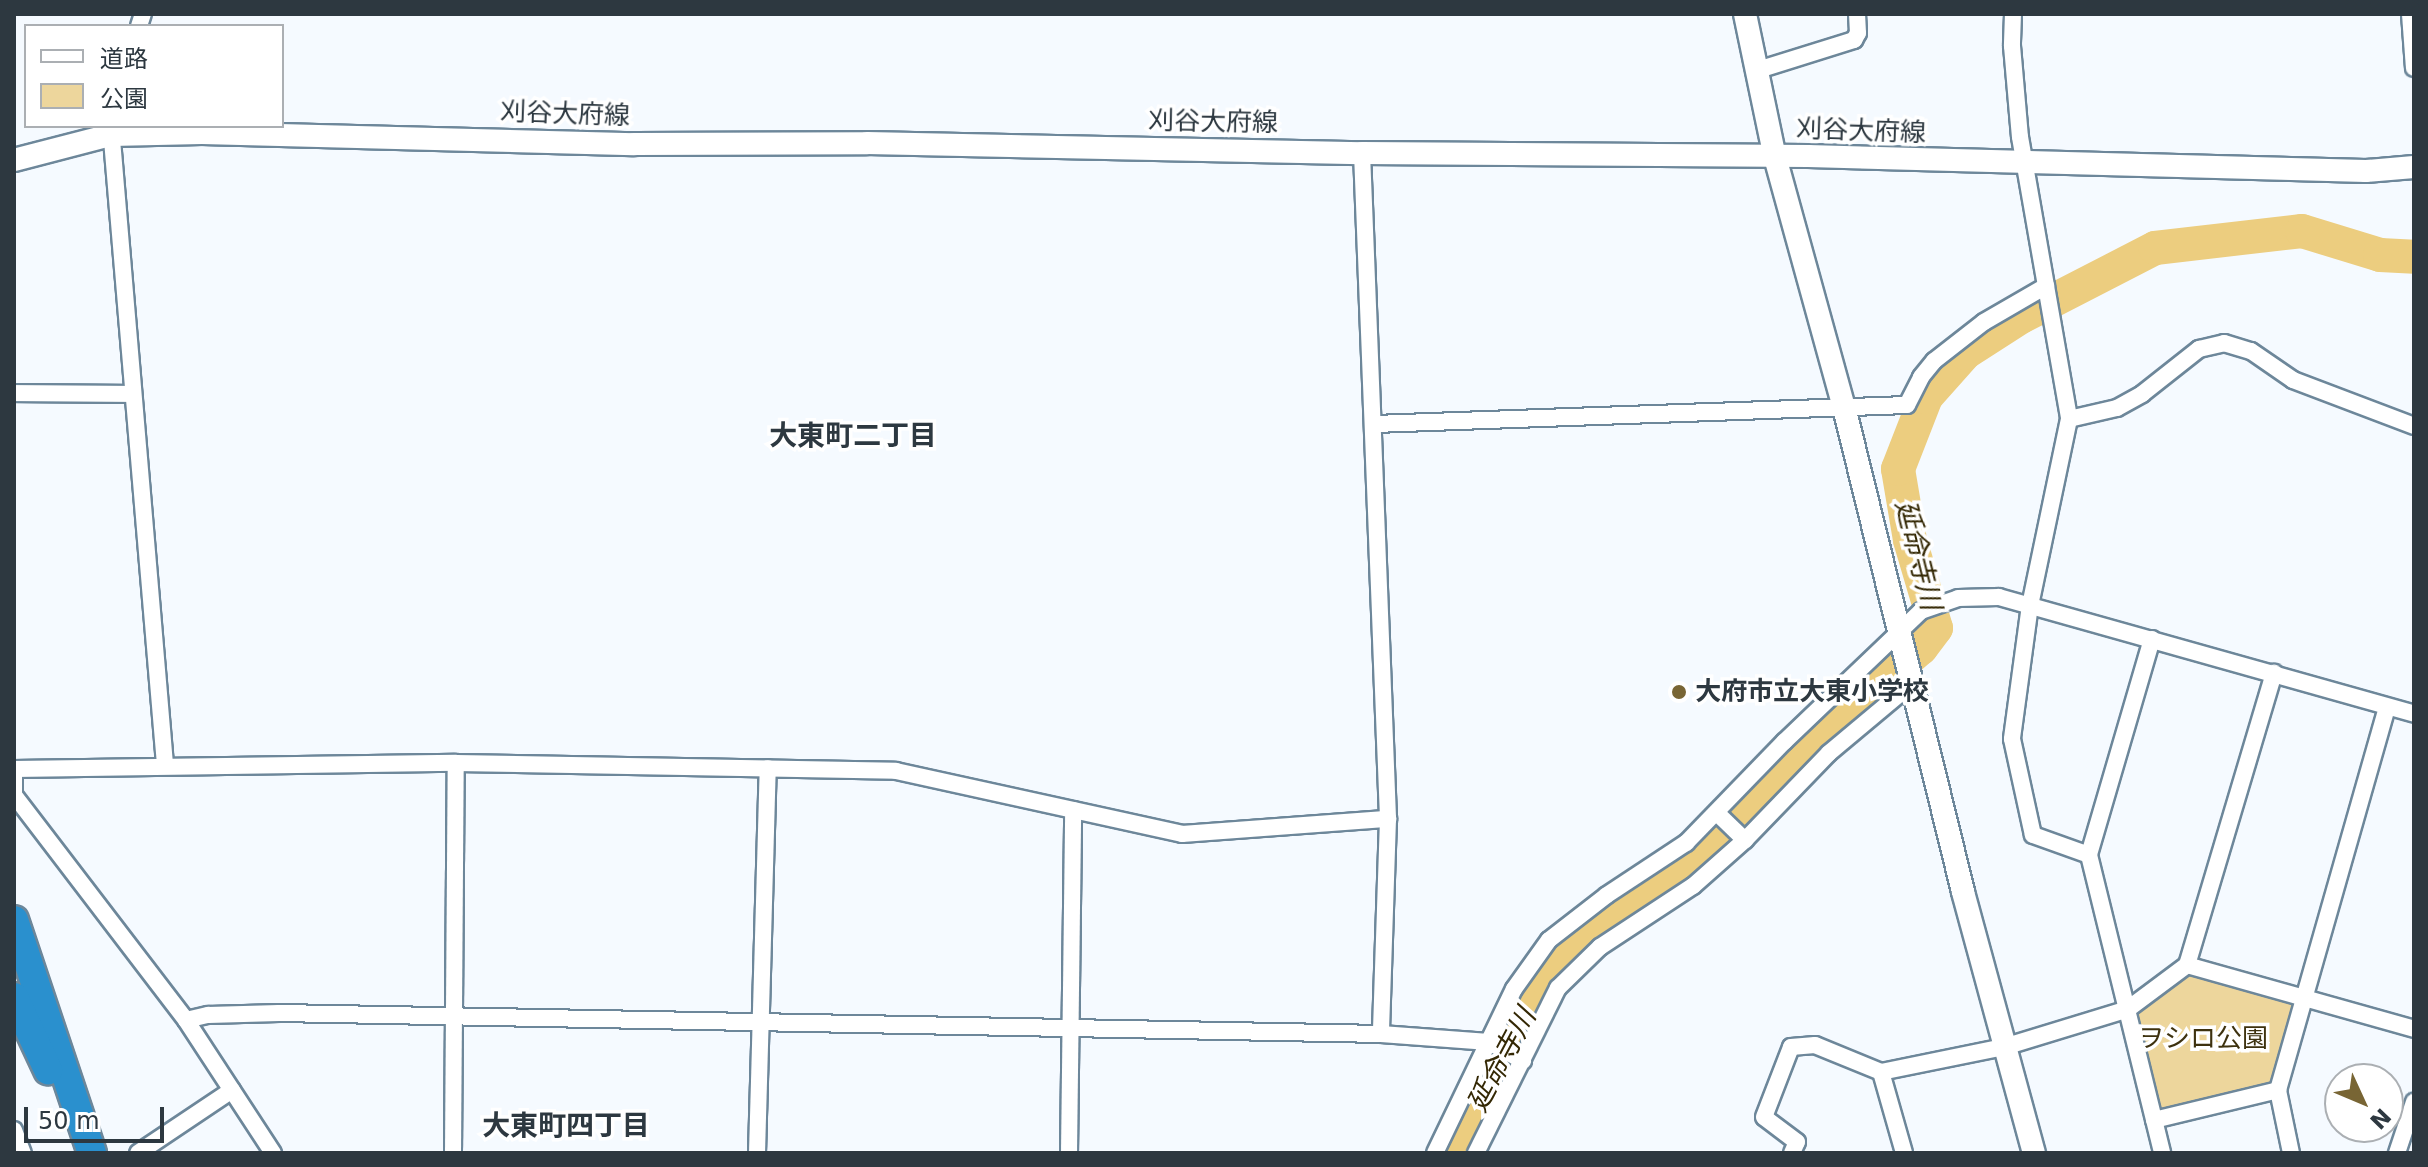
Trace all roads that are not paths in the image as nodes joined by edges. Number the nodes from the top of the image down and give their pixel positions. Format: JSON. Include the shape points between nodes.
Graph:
{"nodes":[{"id":1,"x":1745,"y":14,"type":"edge"},
{"id":2,"x":1857,"y":14,"type":"edge"},
{"id":3,"x":2013,"y":14,"type":"edge"},
{"id":4,"x":2410,"y":14,"type":"edge"},
{"id":5,"x":2414,"y":68,"type":"edge"},
{"id":6,"x":1758,"y":70,"type":"junction"},
{"id":7,"x":111,"y":130,"type":"edge"},
{"id":8,"x":1362,"y":153,"type":"junction"},
{"id":9,"x":1775,"y":157,"type":"junction"},
{"id":10,"x":14,"y":160,"type":"edge"},
{"id":11,"x":2024,"y":163,"type":"junction"},
{"id":12,"x":2414,"y":167,"type":"edge"},
{"id":13,"x":2046,"y":286,"type":"junction"},
{"id":14,"x":14,"y":393,"type":"edge"},
{"id":15,"x":132,"y":394,"type":"junction"},
{"id":16,"x":1844,"y":407,"type":"junction"},
{"id":17,"x":2069,"y":419,"type":"junction"},
{"id":18,"x":1374,"y":424,"type":"junction"},
{"id":19,"x":2414,"y":426,"type":"edge"},
{"id":20,"x":2030,"y":605,"type":"junction"},
{"id":21,"x":1900,"y":628,"type":"junction"},
{"id":22,"x":2152,"y":639,"type":"junction"},
{"id":23,"x":2274,"y":673,"type":"junction"},
{"id":24,"x":1914,"y":681,"type":"junction"},
{"id":25,"x":2387,"y":707,"type":"junction"},
{"id":26,"x":2414,"y":714,"type":"edge"},
{"id":27,"x":456,"y":763,"type":"junction"},
{"id":28,"x":165,"y":764,"type":"junction"},
{"id":29,"x":768,"y":768,"type":"junction"},
{"id":30,"x":14,"y":769,"type":"edge"},
{"id":31,"x":1073,"y":810,"type":"junction"},
{"id":32,"x":1717,"y":814,"type":"junction"},
{"id":33,"x":1388,"y":819,"type":"junction"},
{"id":34,"x":1744,"y":840,"type":"junction"},
{"id":35,"x":2089,"y":855,"type":"junction"},
{"id":36,"x":14,"y":920,"type":"edge"},
{"id":37,"x":14,"y":959,"type":"edge"},
{"id":38,"x":2187,"y":965,"type":"junction"},
{"id":39,"x":14,"y":997,"type":"edge"},
{"id":40,"x":2306,"y":999,"type":"junction"},
{"id":41,"x":2128,"y":1009,"type":"junction"},
{"id":42,"x":454,"y":1019,"type":"junction"},
{"id":43,"x":186,"y":1020,"type":"junction"},
{"id":44,"x":760,"y":1022,"type":"junction"},
{"id":45,"x":1072,"y":1026,"type":"junction"},
{"id":46,"x":2414,"y":1029,"type":"edge"},
{"id":47,"x":1381,"y":1034,"type":"junction"},
{"id":48,"x":1490,"y":1043,"type":"junction"},
{"id":49,"x":2004,"y":1047,"type":"junction"},
{"id":50,"x":1522,"y":1060,"type":"junction"},
{"id":51,"x":1881,"y":1072,"type":"junction"},
{"id":52,"x":232,"y":1090,"type":"junction"},
{"id":53,"x":2278,"y":1090,"type":"junction"},
{"id":54,"x":2413,"y":1112,"type":"edge"},
{"id":55,"x":2154,"y":1120,"type":"junction"},
{"id":56,"x":14,"y":1130,"type":"edge"},
{"id":57,"x":23,"y":1153,"type":"edge"},
{"id":58,"x":91,"y":1153,"type":"edge"},
{"id":59,"x":138,"y":1153,"type":"edge"},
{"id":60,"x":273,"y":1153,"type":"edge"},
{"id":61,"x":453,"y":1153,"type":"edge"},
{"id":62,"x":757,"y":1153,"type":"edge"},
{"id":63,"x":1069,"y":1153,"type":"edge"},
{"id":64,"x":1435,"y":1153,"type":"edge"},
{"id":65,"x":1476,"y":1153,"type":"edge"},
{"id":66,"x":1792,"y":1153,"type":"edge"},
{"id":67,"x":1904,"y":1153,"type":"edge"},
{"id":68,"x":2034,"y":1153,"type":"edge"},
{"id":69,"x":2162,"y":1153,"type":"edge"},
{"id":70,"x":2291,"y":1153,"type":"edge"},
{"id":71,"x":2397,"y":1153,"type":"edge"}],
"edges":[{"from":1,"to":6,"type":"main road"},
{"from":2,"to":6,"type":"street","via":[[1854,40]]},
{"from":3,"to":11,"type":"street"},
{"from":4,"to":5,"type":"street"},
{"from":6,"to":9,"type":"main road"},
{"from":7,"to":8,"type":"main road","name":"刈谷大府線","via":[[634,144]]},
{"from":7,"to":10,"type":"main road","name":"刈谷大府線"},
{"from":7,"to":15,"type":"street"},
{"from":8,"to":9,"type":"main road","name":"刈谷大府線"},
{"from":8,"to":18,"type":"street"},
{"from":9,"to":11,"type":"main road","name":"刈谷大府線"},
{"from":9,"to":16,"type":"main road"},
{"from":11,"to":12,"type":"main road","name":"刈谷大府線","via":[[2366,171]]},
{"from":11,"to":13,"type":"street"},
{"from":13,"to":16,"type":"street","via":[[1984,322],[1934,361],[1907,405]]},
{"from":13,"to":17,"type":"street"},
{"from":14,"to":15,"type":"street"},
{"from":15,"to":28,"type":"street"},
{"from":16,"to":18,"type":"street"},
{"from":16,"to":21,"type":"main road"},
{"from":17,"to":19,"type":"street","via":[[2117,408],[2199,349],[2224,343],[2251,351],[2293,380]]},
{"from":17,"to":20,"type":"street"},
{"from":18,"to":33,"type":"street"},
{"from":20,"to":21,"type":"street","via":[[1999,597],[1958,598],[1921,611]]},
{"from":20,"to":22,"type":"street"},
{"from":20,"to":35,"type":"street","via":[[2012,739],[2033,835]]},
{"from":21,"to":24,"type":"main road"},
{"from":21,"to":32,"type":"street"},
{"from":22,"to":23,"type":"street"},
{"from":22,"to":35,"type":"street"},
{"from":23,"to":25,"type":"street"},
{"from":23,"to":38,"type":"street"},
{"from":24,"to":34,"type":"street","via":[[1829,753]]},
{"from":24,"to":49,"type":"main road"},
{"from":25,"to":26,"type":"street"},
{"from":25,"to":40,"type":"street"},
{"from":27,"to":28,"type":"street"},
{"from":27,"to":29,"type":"street"},
{"from":27,"to":42,"type":"street"},
{"from":28,"to":30,"type":"street"},
{"from":29,"to":31,"type":"street","via":[[896,771]]},
{"from":29,"to":44,"type":"street"},
{"from":30,"to":43,"type":"street","via":[[14,795]]},
{"from":31,"to":33,"type":"street","via":[[1182,834]]},
{"from":31,"to":45,"type":"street"},
{"from":32,"to":34,"type":"street"},
{"from":32,"to":48,"type":"street","via":[[1686,843],[1549,940],[1514,989]]},
{"from":33,"to":47,"type":"street"},
{"from":34,"to":50,"type":"street","via":[[1693,886],[1600,947],[1574,972],[1558,988]]},
{"from":35,"to":41,"type":"street"},
{"from":36,"to":58,"type":"highway"},
{"from":37,"to":58,"type":"highway"},
{"from":38,"to":40,"type":"street"},
{"from":38,"to":41,"type":"street"},
{"from":39,"to":58,"type":"highway"},
{"from":40,"to":46,"type":"street"},
{"from":40,"to":53,"type":"street"},
{"from":41,"to":49,"type":"street"},
{"from":41,"to":55,"type":"street"},
{"from":42,"to":43,"type":"street","via":[[279,1013]]},
{"from":42,"to":44,"type":"street"},
{"from":42,"to":61,"type":"street"},
{"from":43,"to":52,"type":"street"},
{"from":44,"to":45,"type":"street"},
{"from":44,"to":62,"type":"street"},
{"from":45,"to":47,"type":"street"},
{"from":45,"to":63,"type":"street"},
{"from":47,"to":48,"type":"street"},
{"from":48,"to":50,"type":"street"},
{"from":48,"to":64,"type":"street"},
{"from":49,"to":51,"type":"street"},
{"from":49,"to":68,"type":"main road"},
{"from":50,"to":65,"type":"street"},
{"from":51,"to":66,"type":"street","via":[[1815,1045],[1791,1047],[1764,1117],[1797,1142]]},
{"from":51,"to":67,"type":"street"},
{"from":52,"to":59,"type":"street"},
{"from":52,"to":60,"type":"street"},
{"from":53,"to":55,"type":"street"},
{"from":53,"to":70,"type":"street"},
{"from":54,"to":71,"type":"street"},
{"from":55,"to":69,"type":"street"},
{"from":56,"to":57,"type":"street"}]}
